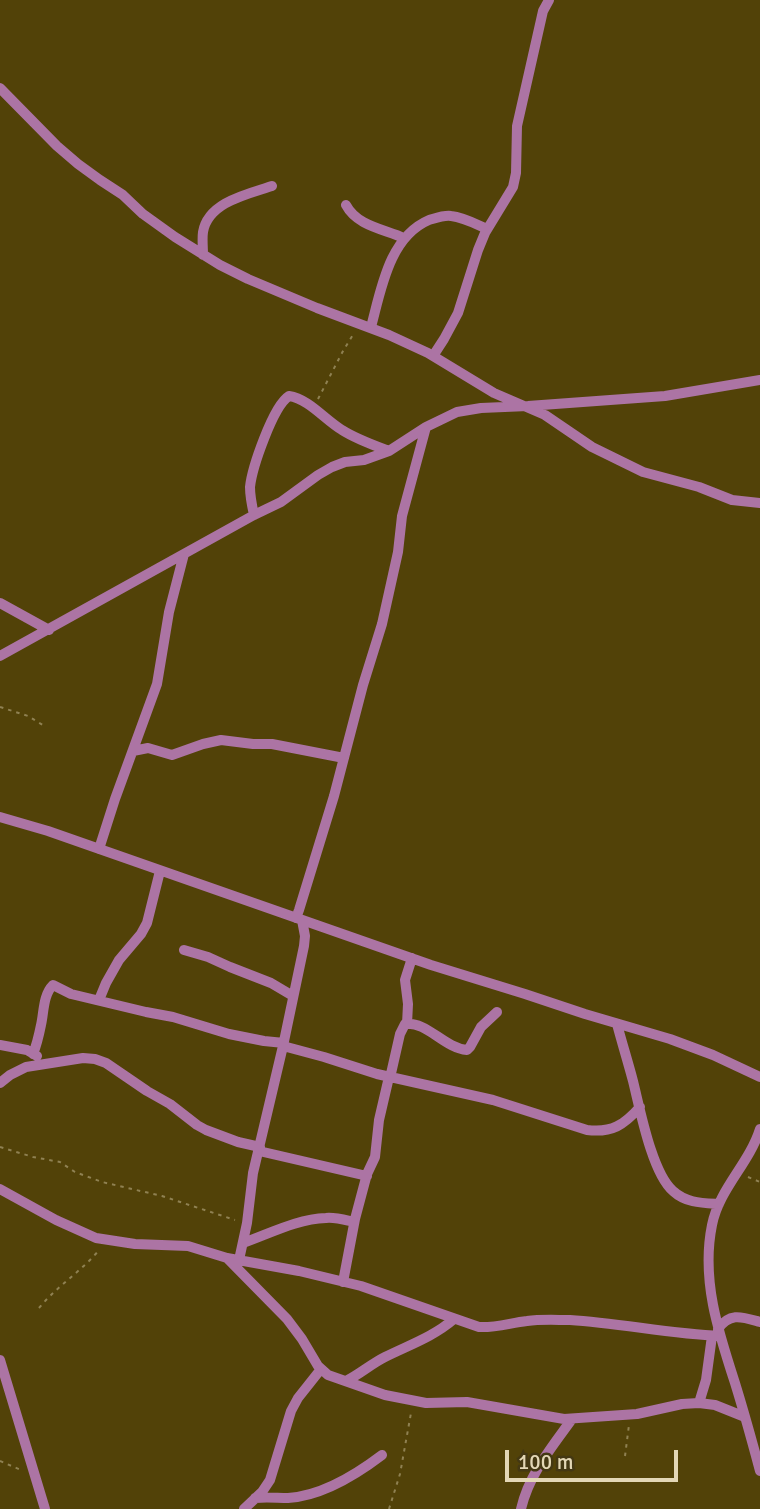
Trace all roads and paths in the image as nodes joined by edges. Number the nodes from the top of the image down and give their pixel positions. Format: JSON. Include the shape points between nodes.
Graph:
{"nodes":[{"id":1,"x":549,"y":0,"type":"edge"},
{"id":2,"x":0,"y":88,"type":"edge"},
{"id":3,"x":272,"y":186,"type":"dead end"},
{"id":4,"x":346,"y":205,"type":"dead end"},
{"id":5,"x":487,"y":229,"type":"junction"},
{"id":6,"x":404,"y":238,"type":"junction"},
{"id":7,"x":203,"y":255,"type":"junction"},
{"id":8,"x":365,"y":325,"type":"junction"},
{"id":9,"x":433,"y":356,"type":"junction"},
{"id":10,"x":760,"y":380,"type":"edge"},
{"id":11,"x":527,"y":406,"type":"junction"},
{"id":12,"x":312,"y":408,"type":"junction"},
{"id":13,"x":426,"y":426,"type":"junction"},
{"id":14,"x":389,"y":451,"type":"junction"},
{"id":15,"x":760,"y":503,"type":"edge"},
{"id":16,"x":254,"y":515,"type":"junction"},
{"id":17,"x":184,"y":554,"type":"junction"},
{"id":18,"x":0,"y":603,"type":"edge"},
{"id":19,"x":49,"y":630,"type":"junction"},
{"id":20,"x":0,"y":656,"type":"edge"},
{"id":21,"x":0,"y":707,"type":"edge"},
{"id":22,"x":46,"y":727,"type":"dead end"},
{"id":23,"x":133,"y":751,"type":"junction"},
{"id":24,"x":344,"y":758,"type":"junction"},
{"id":25,"x":0,"y":817,"type":"edge"},
{"id":26,"x":99,"y":849,"type":"junction"},
{"id":27,"x":160,"y":871,"type":"junction"},
{"id":28,"x":299,"y":919,"type":"junction"},
{"id":29,"x":184,"y":950,"type":"dead end"},
{"id":30,"x":412,"y":958,"type":"junction"},
{"id":31,"x":293,"y":996,"type":"junction"},
{"id":32,"x":99,"y":1000,"type":"junction"},
{"id":33,"x":497,"y":1012,"type":"dead end"},
{"id":34,"x":407,"y":1024,"type":"junction"},
{"id":35,"x":617,"y":1024,"type":"junction"},
{"id":36,"x":0,"y":1045,"type":"edge"},
{"id":37,"x":283,"y":1045,"type":"junction"},
{"id":38,"x":33,"y":1054,"type":"junction"},
{"id":39,"x":46,"y":1064,"type":"junction"},
{"id":40,"x":760,"y":1076,"type":"edge"},
{"id":41,"x":390,"y":1077,"type":"junction"},
{"id":42,"x":0,"y":1083,"type":"edge"},
{"id":43,"x":639,"y":1107,"type":"junction"},
{"id":44,"x":760,"y":1129,"type":"edge"},
{"id":45,"x":0,"y":1147,"type":"edge"},
{"id":46,"x":260,"y":1149,"type":"junction"},
{"id":47,"x":367,"y":1177,"type":"junction"},
{"id":48,"x":0,"y":1189,"type":"edge"},
{"id":49,"x":719,"y":1204,"type":"junction"},
{"id":50,"x":354,"y":1222,"type":"junction"},
{"id":51,"x":247,"y":1223,"type":"junction"},
{"id":52,"x":107,"y":1241,"type":"junction"},
{"id":53,"x":243,"y":1243,"type":"junction"},
{"id":54,"x":233,"y":1259,"type":"junction"},
{"id":55,"x":343,"y":1282,"type":"junction"},
{"id":56,"x":39,"y":1308,"type":"dead end"},
{"id":57,"x":454,"y":1319,"type":"junction"},
{"id":58,"x":760,"y":1322,"type":"edge"},
{"id":59,"x":717,"y":1334,"type":"junction"},
{"id":60,"x":0,"y":1360,"type":"edge"},
{"id":61,"x":321,"y":1369,"type":"junction"},
{"id":62,"x":346,"y":1381,"type":"junction"},
{"id":63,"x":414,"y":1402,"type":"junction"},
{"id":64,"x":699,"y":1403,"type":"junction"},
{"id":65,"x":632,"y":1414,"type":"junction"},
{"id":66,"x":572,"y":1419,"type":"junction"},
{"id":67,"x":746,"y":1420,"type":"junction"},
{"id":68,"x":760,"y":1424,"type":"edge"},
{"id":69,"x":382,"y":1455,"type":"dead end"},
{"id":70,"x":625,"y":1456,"type":"dead end"},
{"id":71,"x":0,"y":1461,"type":"edge"},
{"id":72,"x":760,"y":1471,"type":"edge"},
{"id":73,"x":36,"y":1476,"type":"junction"},
{"id":74,"x":256,"y":1498,"type":"junction"},
{"id":75,"x":46,"y":1509,"type":"edge"},
{"id":76,"x":244,"y":1509,"type":"edge"},
{"id":77,"x":389,"y":1509,"type":"edge"},
{"id":78,"x":521,"y":1509,"type":"edge"}],
"edges":[{"from":1,"to":5,"type":"street","via":[[518,118],[515,179]]},
{"from":2,"to":7,"type":"street","via":[[78,164]]},
{"from":3,"to":7,"type":"street","via":[[232,200],[212,213],[203,233]]},
{"from":4,"to":6,"type":"street","via":[[360,221]]},
{"from":5,"to":6,"type":"street","via":[[441,216]]},
{"from":5,"to":9,"type":"street","via":[[458,313]]},
{"from":6,"to":8,"type":"street"},
{"from":7,"to":8,"type":"street","via":[[248,279]]},
{"from":8,"to":9,"type":"street"},
{"from":8,"to":12,"type":"path","via":[[343,351]]},
{"from":9,"to":11,"type":"street","via":[[494,393]]},
{"from":10,"to":11,"type":"street","via":[[665,396]]},
{"from":11,"to":13,"type":"street","via":[[457,412]]},
{"from":11,"to":15,"type":"street","via":[[643,472],[732,500]]},
{"from":12,"to":14,"type":"street","via":[[341,430]]},
{"from":12,"to":16,"type":"street","via":[[289,396],[276,411],[251,478]]},
{"from":13,"to":14,"type":"street"},
{"from":13,"to":24,"type":"street","via":[[402,516],[387,604]]},
{"from":14,"to":16,"type":"street","via":[[332,467]]},
{"from":16,"to":17,"type":"street"},
{"from":17,"to":19,"type":"street"},
{"from":17,"to":23,"type":"street","via":[[157,684]]},
{"from":18,"to":19,"type":"street"},
{"from":19,"to":20,"type":"street"},
{"from":21,"to":22,"type":"path"},
{"from":23,"to":24,"type":"street","via":[[148,748],[172,755],[221,740]]},
{"from":23,"to":26,"type":"street"},
{"from":24,"to":28,"type":"street"},
{"from":25,"to":26,"type":"street"},
{"from":26,"to":27,"type":"street"},
{"from":27,"to":28,"type":"street"},
{"from":27,"to":32,"type":"street","via":[[147,923],[119,960]]},
{"from":28,"to":30,"type":"street"},
{"from":28,"to":31,"type":"street","via":[[305,936]]},
{"from":29,"to":31,"type":"street"},
{"from":30,"to":34,"type":"street","via":[[405,980]]},
{"from":30,"to":35,"type":"street"},
{"from":31,"to":37,"type":"street"},
{"from":32,"to":37,"type":"street"},
{"from":32,"to":38,"type":"street","via":[[51,986]]},
{"from":33,"to":34,"type":"street","via":[[467,1050]]},
{"from":34,"to":41,"type":"street","via":[[400,1034]]},
{"from":35,"to":40,"type":"street","via":[[670,1039]]},
{"from":35,"to":43,"type":"street"},
{"from":36,"to":38,"type":"street"},
{"from":37,"to":41,"type":"street"},
{"from":37,"to":46,"type":"street"},
{"from":38,"to":39,"type":"street"},
{"from":39,"to":42,"type":"street","via":[[26,1067]]},
{"from":39,"to":46,"type":"street","via":[[83,1058],[106,1063],[197,1125]]},
{"from":41,"to":43,"type":"street","via":[[493,1100],[596,1131],[620,1125]]},
{"from":41,"to":47,"type":"street"},
{"from":43,"to":49,"type":"street","via":[[653,1157],[672,1190],[683,1198]]},
{"from":44,"to":49,"type":"street"},
{"from":45,"to":51,"type":"path"},
{"from":46,"to":47,"type":"street"},
{"from":46,"to":51,"type":"street"},
{"from":47,"to":50,"type":"street"},
{"from":48,"to":52,"type":"street"},
{"from":49,"to":59,"type":"street","via":[[708,1261]]},
{"from":50,"to":53,"type":"street","via":[[327,1217]]},
{"from":50,"to":55,"type":"street"},
{"from":51,"to":53,"type":"street"},
{"from":52,"to":54,"type":"street","via":[[188,1246]]},
{"from":52,"to":56,"type":"path"},
{"from":53,"to":54,"type":"street"},
{"from":54,"to":55,"type":"street"},
{"from":54,"to":61,"type":"street","via":[[287,1319]]},
{"from":55,"to":57,"type":"street"},
{"from":57,"to":59,"type":"street","via":[[489,1328],[529,1320],[569,1320],[685,1335]]},
{"from":57,"to":62,"type":"street"},
{"from":58,"to":59,"type":"street","via":[[727,1318]]},
{"from":59,"to":64,"type":"street"},
{"from":59,"to":67,"type":"street"},
{"from":60,"to":73,"type":"street"},
{"from":61,"to":62,"type":"street"},
{"from":61,"to":74,"type":"street","via":[[291,1411],[270,1480]]},
{"from":62,"to":63,"type":"street"},
{"from":63,"to":66,"type":"street","via":[[467,1402]]},
{"from":63,"to":77,"type":"path"},
{"from":64,"to":65,"type":"street"},
{"from":64,"to":67,"type":"street","via":[[715,1405]]},
{"from":65,"to":66,"type":"street"},
{"from":65,"to":70,"type":"path"},
{"from":66,"to":78,"type":"street","via":[[533,1475]]},
{"from":67,"to":68,"type":"street"},
{"from":67,"to":72,"type":"street"},
{"from":69,"to":74,"type":"street","via":[[357,1474],[308,1494]]},
{"from":71,"to":73,"type":"path"},
{"from":73,"to":75,"type":"street"},
{"from":74,"to":76,"type":"street"}]}
